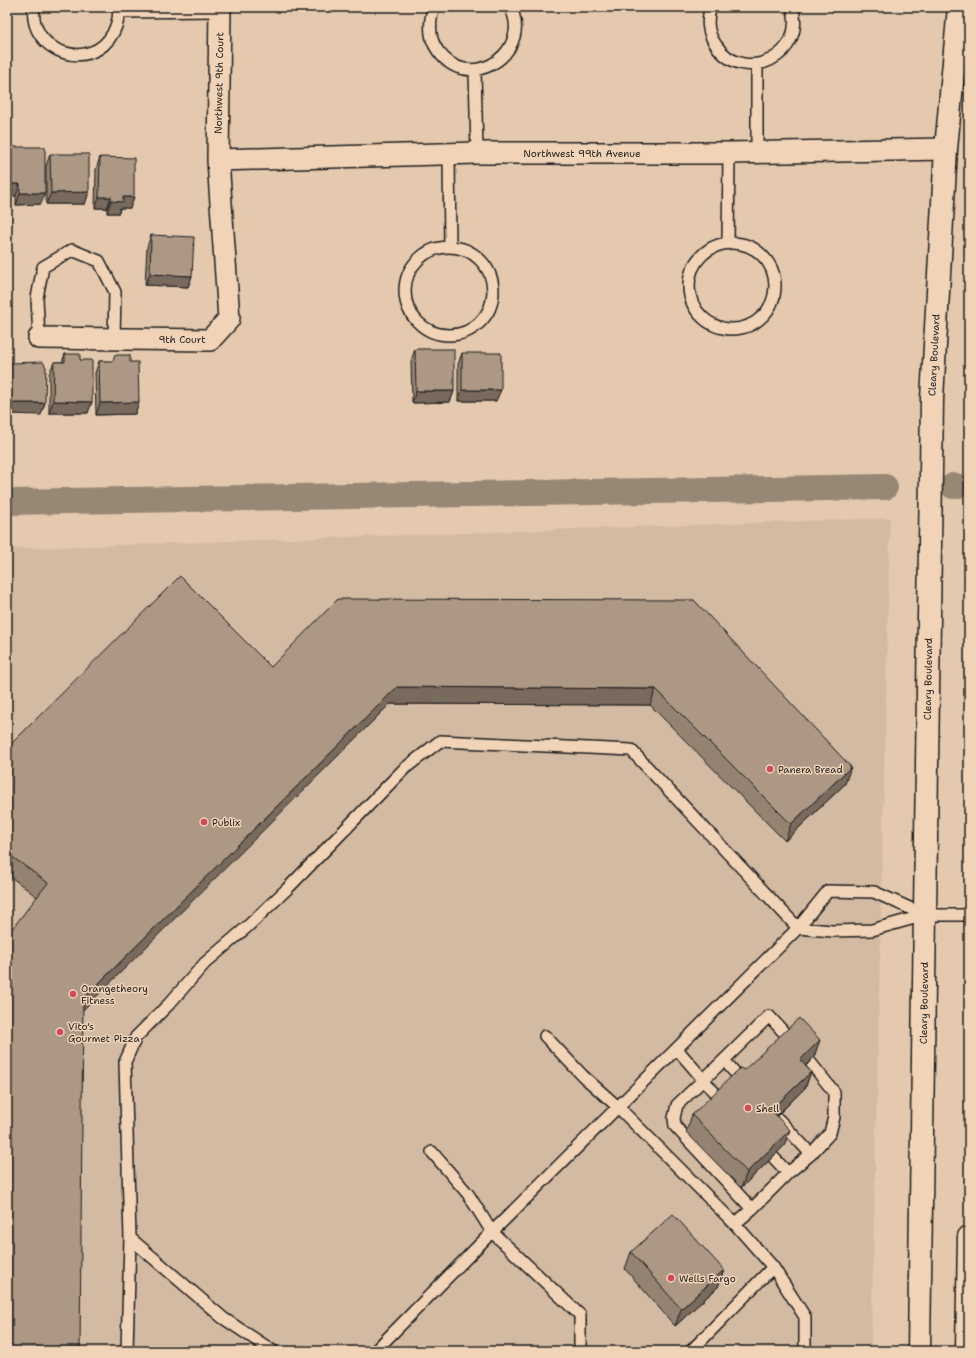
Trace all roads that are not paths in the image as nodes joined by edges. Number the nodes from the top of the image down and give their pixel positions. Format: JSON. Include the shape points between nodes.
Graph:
{"nodes":[{"id":1,"x":34,"y":7,"type":"edge"},
{"id":2,"x":435,"y":7,"type":"edge"},
{"id":3,"x":510,"y":7,"type":"edge"},
{"id":4,"x":711,"y":7,"type":"edge"},
{"id":5,"x":792,"y":7,"type":"edge"},
{"id":6,"x":959,"y":7,"type":"edge"},
{"id":7,"x":220,"y":9,"type":"edge"},
{"id":8,"x":119,"y":10,"type":"edge"},
{"id":9,"x":757,"y":64,"type":"junction"},
{"id":10,"x":476,"y":70,"type":"junction"},
{"id":11,"x":946,"y":149,"type":"junction"},
{"id":12,"x":757,"y":152,"type":"junction"},
{"id":13,"x":477,"y":153,"type":"junction"},
{"id":14,"x":729,"y":153,"type":"junction"},
{"id":15,"x":449,"y":154,"type":"junction"},
{"id":16,"x":218,"y":160,"type":"junction"},
{"id":17,"x":728,"y":243,"type":"junction"},
{"id":18,"x":450,"y":247,"type":"junction"},
{"id":19,"x":39,"y":338,"type":"joint"},
{"id":20,"x":114,"y":339,"type":"junction"},
{"id":21,"x":925,"y":915,"type":"junction"},
{"id":22,"x":969,"y":915,"type":"edge"},
{"id":23,"x":798,"y":928,"type":"junction"},
{"id":24,"x":545,"y":1036,"type":"dead end"},
{"id":25,"x":789,"y":1038,"type":"edge"},
{"id":26,"x":677,"y":1049,"type":"junction"},
{"id":27,"x":724,"y":1060,"type":"junction"},
{"id":28,"x":810,"y":1062,"type":"edge"},
{"id":29,"x":704,"y":1080,"type":"junction"},
{"id":30,"x":743,"y":1082,"type":"edge"},
{"id":31,"x":720,"y":1099,"type":"edge"},
{"id":32,"x":618,"y":1107,"type":"junction"},
{"id":33,"x":776,"y":1116,"type":"edge"},
{"id":34,"x":432,"y":1152,"type":"dead end"},
{"id":35,"x":810,"y":1154,"type":"junction"},
{"id":36,"x":773,"y":1157,"type":"edge"},
{"id":37,"x":788,"y":1173,"type":"junction"},
{"id":38,"x":752,"y":1209,"type":"junction"},
{"id":39,"x":735,"y":1224,"type":"junction"},
{"id":40,"x":492,"y":1232,"type":"junction"},
{"id":41,"x":969,"y":1237,"type":"edge"},
{"id":42,"x":130,"y":1238,"type":"junction"},
{"id":43,"x":773,"y":1267,"type":"junction"},
{"id":44,"x":127,"y":1351,"type":"edge"},
{"id":45,"x":273,"y":1351,"type":"edge"},
{"id":46,"x":375,"y":1351,"type":"edge"},
{"id":47,"x":580,"y":1351,"type":"edge"},
{"id":48,"x":692,"y":1351,"type":"edge"},
{"id":49,"x":805,"y":1351,"type":"edge"},
{"id":50,"x":919,"y":1351,"type":"edge"},
{"id":51,"x":967,"y":1351,"type":"edge"}],
"edges":[{"from":1,"to":8,"type":"lane","via":[[37,29],[44,41],[56,50],[70,55],[85,54],[110,40],[116,27]]},
{"from":2,"to":10,"type":"lane","via":[[430,24],[432,38],[438,51],[448,62],[461,68]]},
{"from":3,"to":10,"type":"lane","via":[[515,22],[510,49],[489,67]]},
{"from":4,"to":9,"type":"lane","via":[[708,26],[712,40],[720,51],[731,60],[743,64]]},
{"from":5,"to":9,"type":"lane","via":[[795,23],[792,38],[783,51],[772,60]]},
{"from":6,"to":11,"type":"street","name":"Cleary Boulevard"},
{"from":7,"to":8,"type":"lane"},
{"from":7,"to":16,"type":"street","name":"Northwest 9th Court"},
{"from":9,"to":12,"type":"lane"},
{"from":10,"to":13,"type":"lane"},
{"from":11,"to":12,"type":"street","name":"Northwest 99th Avenue"},
{"from":11,"to":21,"type":"street","name":"Cleary Boulevard","via":[[932,399]]},
{"from":12,"to":14,"type":"street","name":"Northwest 99th Avenue"},
{"from":13,"to":14,"type":"street","name":"Northwest 99th Avenue"},
{"from":13,"to":15,"type":"street","name":"Northwest 99th Avenue"},
{"from":14,"to":17,"type":"lane"},
{"from":15,"to":16,"type":"street","name":"Northwest 99th Avenue"},
{"from":15,"to":18,"type":"lane"},
{"from":16,"to":20,"type":"street","name":"9th Court","via":[[229,319],[210,340]]},
{"from":17,"to":17,"type":"lane","via":[[715,246],[703,254],[694,265],[690,293],[694,306],[703,317],[715,325],[729,329],[743,328],[756,322],[766,312],[773,299],[775,286],[766,259],[755,249],[742,244]]},
{"from":18,"to":18,"type":"lane","via":[[435,249],[422,256],[411,268],[406,282],[405,298],[410,312],[420,324],[432,332],[447,336],[461,334],[474,328],[484,318],[493,293],[491,279],[485,266],[476,256]]},
{"from":19,"to":20,"type":"street","name":"9th Court"},
{"from":19,"to":20,"type":"lane","via":[[37,298],[43,267],[72,250],[99,261],[115,292]]},
{"from":21,"to":22,"type":"lane"},
{"from":21,"to":23,"type":"lane","via":[[872,930],[832,931]]},
{"from":21,"to":23,"type":"lane","via":[[874,892],[828,891]]},
{"from":21,"to":50,"type":"street","name":"Cleary Boulevard"},
{"from":23,"to":26,"type":"lane"},
{"from":23,"to":42,"type":"lane","via":[[631,750],[440,741],[404,769],[287,889],[205,963],[136,1037],[125,1062]]},
{"from":24,"to":32,"type":"lane","via":[[583,1076]]},
{"from":25,"to":27,"type":"lane","via":[[769,1016]]},
{"from":26,"to":29,"type":"lane"},
{"from":26,"to":32,"type":"lane"},
{"from":27,"to":29,"type":"lane"},
{"from":27,"to":30,"type":"lane"},
{"from":28,"to":35,"type":"lane","via":[[834,1092],[834,1117],[830,1133]]},
{"from":29,"to":31,"type":"lane"},
{"from":29,"to":38,"type":"lane","via":[[677,1105],[675,1126]]},
{"from":32,"to":39,"type":"lane"},
{"from":32,"to":40,"type":"lane"},
{"from":33,"to":35,"type":"lane"},
{"from":34,"to":40,"type":"lane","via":[[468,1194]]},
{"from":35,"to":37,"type":"lane"},
{"from":36,"to":37,"type":"lane"},
{"from":37,"to":38,"type":"lane"},
{"from":38,"to":39,"type":"lane"},
{"from":39,"to":43,"type":"lane"},
{"from":40,"to":46,"type":"lane"},
{"from":40,"to":47,"type":"lane","via":[[580,1315]]},
{"from":41,"to":51,"type":"street"},
{"from":42,"to":44,"type":"lane"},
{"from":42,"to":45,"type":"lane","via":[[223,1318]]},
{"from":43,"to":48,"type":"lane"},
{"from":43,"to":49,"type":"lane","via":[[805,1317]]}]}
